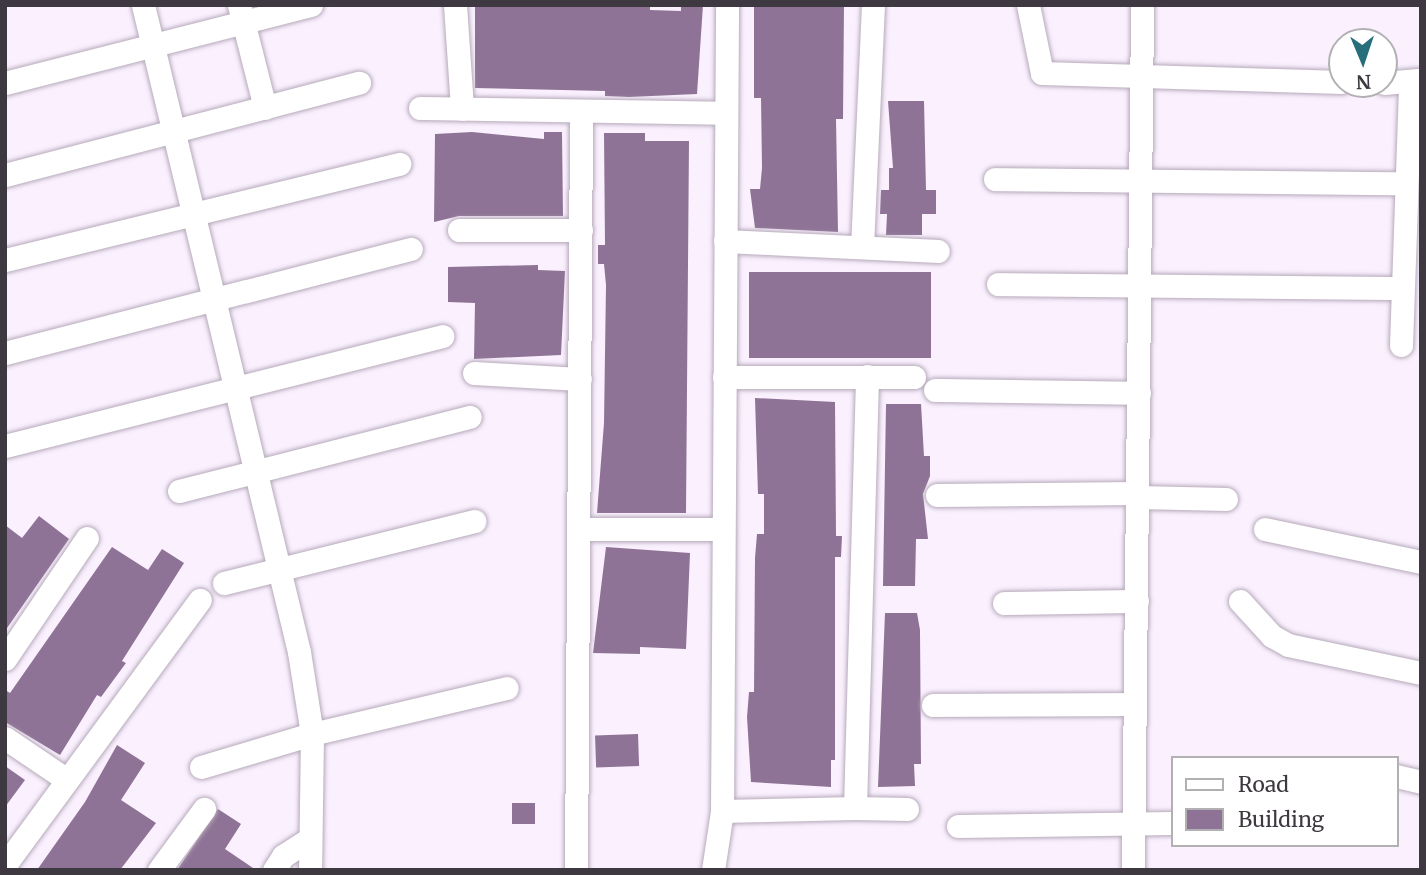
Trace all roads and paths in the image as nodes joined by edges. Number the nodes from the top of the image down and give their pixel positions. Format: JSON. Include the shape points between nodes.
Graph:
{"nodes":[{"id":1,"x":143,"y":5,"type":"edge"},
{"id":2,"x":311,"y":5,"type":"edge"},
{"id":3,"x":455,"y":5,"type":"edge"},
{"id":4,"x":727,"y":5,"type":"edge"},
{"id":5,"x":873,"y":5,"type":"edge"},
{"id":6,"x":1028,"y":5,"type":"edge"},
{"id":7,"x":1142,"y":5,"type":"edge"},
{"id":8,"x":241,"y":14,"type":"edge"},
{"id":9,"x":153,"y":46,"type":"junction"},
{"id":10,"x":1142,"y":77,"type":"junction"},
{"id":11,"x":1415,"y":81,"type":"edge"},
{"id":12,"x":1328,"y":82,"type":"edge"},
{"id":13,"x":5,"y":83,"type":"edge"},
{"id":14,"x":359,"y":83,"type":"dead end"},
{"id":15,"x":265,"y":108,"type":"junction"},
{"id":16,"x":420,"y":108,"type":"dead end"},
{"id":17,"x":462,"y":109,"type":"junction"},
{"id":18,"x":581,"y":111,"type":"junction"},
{"id":19,"x":726,"y":113,"type":"junction"},
{"id":20,"x":172,"y":132,"type":"junction"},
{"id":21,"x":399,"y":164,"type":"dead end"},
{"id":22,"x":5,"y":175,"type":"edge"},
{"id":23,"x":995,"y":178,"type":"dead end"},
{"id":24,"x":1141,"y":181,"type":"junction"},
{"id":25,"x":1406,"y":183,"type":"junction"},
{"id":26,"x":193,"y":214,"type":"junction"},
{"id":27,"x":459,"y":230,"type":"dead end"},
{"id":28,"x":581,"y":230,"type":"junction"},
{"id":29,"x":725,"y":241,"type":"junction"},
{"id":30,"x":862,"y":247,"type":"junction"},
{"id":31,"x":411,"y":249,"type":"dead end"},
{"id":32,"x":938,"y":251,"type":"dead end"},
{"id":33,"x":5,"y":260,"type":"edge"},
{"id":34,"x":998,"y":284,"type":"dead end"},
{"id":35,"x":1140,"y":285,"type":"junction"},
{"id":36,"x":1403,"y":288,"type":"junction"},
{"id":37,"x":214,"y":299,"type":"junction"},
{"id":38,"x":442,"y":335,"type":"dead end"},
{"id":39,"x":1401,"y":345,"type":"dead end"},
{"id":40,"x":5,"y":354,"type":"edge"},
{"id":41,"x":474,"y":373,"type":"dead end"},
{"id":42,"x":867,"y":376,"type":"junction"},
{"id":43,"x":724,"y":377,"type":"junction"},
{"id":44,"x":914,"y":377,"type":"dead end"},
{"id":45,"x":580,"y":379,"type":"junction"},
{"id":46,"x":235,"y":387,"type":"junction"},
{"id":47,"x":935,"y":390,"type":"dead end"},
{"id":48,"x":1139,"y":393,"type":"junction"},
{"id":49,"x":470,"y":417,"type":"dead end"},
{"id":50,"x":5,"y":446,"type":"edge"},
{"id":51,"x":256,"y":474,"type":"junction"},
{"id":52,"x":179,"y":491,"type":"dead end"},
{"id":53,"x":937,"y":495,"type":"dead end"},
{"id":54,"x":1138,"y":495,"type":"junction"},
{"id":55,"x":1226,"y":499,"type":"dead end"},
{"id":56,"x":474,"y":522,"type":"dead end"},
{"id":57,"x":579,"y":529,"type":"junction"},
{"id":58,"x":723,"y":529,"type":"junction"},
{"id":59,"x":1265,"y":529,"type":"dead end"},
{"id":60,"x":87,"y":538,"type":"dead end"},
{"id":61,"x":1421,"y":562,"type":"edge"},
{"id":62,"x":277,"y":569,"type":"junction"},
{"id":63,"x":224,"y":583,"type":"dead end"},
{"id":64,"x":200,"y":600,"type":"dead end"},
{"id":65,"x":1137,"y":601,"type":"junction"},
{"id":66,"x":1240,"y":601,"type":"dead end"},
{"id":67,"x":1004,"y":603,"type":"dead end"},
{"id":68,"x":5,"y":659,"type":"edge"},
{"id":69,"x":1421,"y":673,"type":"edge"},
{"id":70,"x":507,"y":688,"type":"dead end"},
{"id":71,"x":1135,"y":704,"type":"junction"},
{"id":72,"x":933,"y":705,"type":"dead end"},
{"id":73,"x":312,"y":734,"type":"junction"},
{"id":74,"x":5,"y":738,"type":"edge"},
{"id":75,"x":201,"y":767,"type":"dead end"},
{"id":76,"x":1398,"y":776,"type":"edge"},
{"id":77,"x":68,"y":780,"type":"junction"},
{"id":78,"x":1421,"y":782,"type":"edge"},
{"id":79,"x":855,"y":807,"type":"junction"},
{"id":80,"x":204,"y":809,"type":"dead end"},
{"id":81,"x":907,"y":809,"type":"dead end"},
{"id":82,"x":722,"y":811,"type":"junction"},
{"id":83,"x":1134,"y":822,"type":"junction"},
{"id":84,"x":1170,"y":823,"type":"edge"},
{"id":85,"x":958,"y":826,"type":"dead end"},
{"id":86,"x":309,"y":839,"type":"junction"},
{"id":87,"x":5,"y":865,"type":"edge"},
{"id":88,"x":159,"y":870,"type":"edge"},
{"id":89,"x":275,"y":870,"type":"edge"},
{"id":90,"x":310,"y":870,"type":"edge"},
{"id":91,"x":576,"y":870,"type":"edge"},
{"id":92,"x":713,"y":870,"type":"edge"},
{"id":93,"x":1133,"y":870,"type":"edge"}],
"edges":[{"from":1,"to":9,"type":"street"},
{"from":2,"to":8,"type":"street"},
{"from":3,"to":17,"type":"street"},
{"from":4,"to":19,"type":"street"},
{"from":5,"to":30,"type":"street"},
{"from":6,"to":10,"type":"street","via":[[1042,73]]},
{"from":7,"to":10,"type":"street"},
{"from":8,"to":9,"type":"street"},
{"from":8,"to":15,"type":"street"},
{"from":9,"to":13,"type":"street"},
{"from":9,"to":20,"type":"street"},
{"from":10,"to":12,"type":"street"},
{"from":10,"to":24,"type":"street"},
{"from":11,"to":25,"type":"street"},
{"from":14,"to":15,"type":"street"},
{"from":15,"to":20,"type":"street"},
{"from":16,"to":17,"type":"street"},
{"from":17,"to":18,"type":"street"},
{"from":18,"to":19,"type":"street"},
{"from":18,"to":28,"type":"street"},
{"from":19,"to":29,"type":"street"},
{"from":20,"to":22,"type":"street"},
{"from":20,"to":26,"type":"street"},
{"from":21,"to":26,"type":"street"},
{"from":23,"to":24,"type":"street"},
{"from":24,"to":25,"type":"street"},
{"from":24,"to":35,"type":"street"},
{"from":25,"to":36,"type":"street"},
{"from":26,"to":33,"type":"street"},
{"from":26,"to":37,"type":"street"},
{"from":27,"to":28,"type":"street"},
{"from":28,"to":45,"type":"street"},
{"from":29,"to":30,"type":"street"},
{"from":29,"to":43,"type":"street"},
{"from":30,"to":32,"type":"street"},
{"from":31,"to":37,"type":"street"},
{"from":34,"to":35,"type":"street"},
{"from":35,"to":36,"type":"street"},
{"from":35,"to":48,"type":"street"},
{"from":36,"to":39,"type":"street"},
{"from":37,"to":40,"type":"street"},
{"from":37,"to":46,"type":"street"},
{"from":38,"to":46,"type":"street"},
{"from":41,"to":45,"type":"street"},
{"from":42,"to":43,"type":"street"},
{"from":42,"to":44,"type":"street"},
{"from":42,"to":79,"type":"street"},
{"from":43,"to":58,"type":"street"},
{"from":45,"to":57,"type":"street"},
{"from":46,"to":50,"type":"street"},
{"from":46,"to":51,"type":"street"},
{"from":47,"to":48,"type":"street"},
{"from":48,"to":54,"type":"street"},
{"from":49,"to":51,"type":"street"},
{"from":51,"to":52,"type":"street"},
{"from":51,"to":62,"type":"street"},
{"from":53,"to":54,"type":"street"},
{"from":54,"to":55,"type":"street"},
{"from":54,"to":65,"type":"street"},
{"from":56,"to":62,"type":"street"},
{"from":57,"to":58,"type":"street"},
{"from":57,"to":91,"type":"street"},
{"from":58,"to":82,"type":"street"},
{"from":59,"to":61,"type":"street"},
{"from":60,"to":68,"type":"street"},
{"from":62,"to":63,"type":"street"},
{"from":62,"to":73,"type":"street","via":[[299,652]]},
{"from":64,"to":77,"type":"street"},
{"from":65,"to":67,"type":"street"},
{"from":65,"to":71,"type":"street"},
{"from":66,"to":69,"type":"street","via":[[1272,636],[1289,645]]},
{"from":70,"to":73,"type":"street"},
{"from":71,"to":72,"type":"street"},
{"from":71,"to":83,"type":"street"},
{"from":73,"to":75,"type":"street"},
{"from":73,"to":86,"type":"street"},
{"from":74,"to":77,"type":"street"},
{"from":76,"to":78,"type":"street"},
{"from":77,"to":87,"type":"street"},
{"from":79,"to":81,"type":"street"},
{"from":79,"to":82,"type":"street"},
{"from":80,"to":88,"type":"street"},
{"from":82,"to":92,"type":"street"},
{"from":83,"to":84,"type":"street"},
{"from":83,"to":85,"type":"street"},
{"from":83,"to":93,"type":"street"},
{"from":86,"to":89,"type":"street","via":[[284,856]]},
{"from":86,"to":90,"type":"street"}]}
